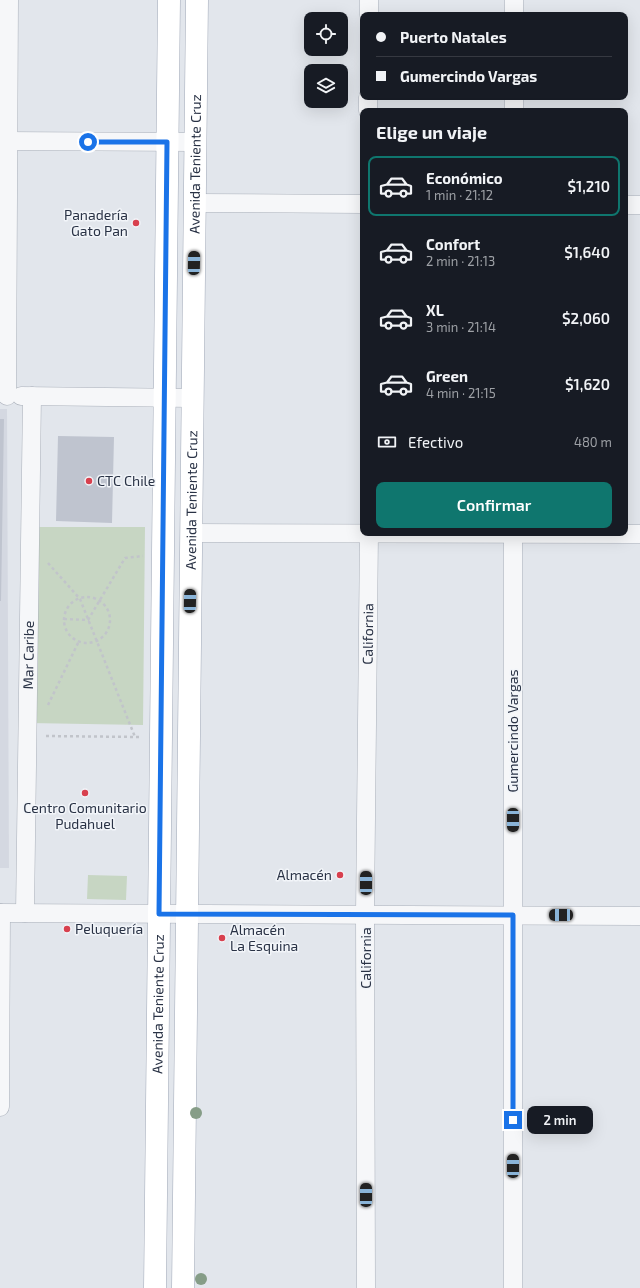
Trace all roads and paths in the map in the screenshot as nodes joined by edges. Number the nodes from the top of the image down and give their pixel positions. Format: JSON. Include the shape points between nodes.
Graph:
{"nodes":[{"id":1,"x":9,"y":0,"type":"edge"},
{"id":2,"x":169,"y":0,"type":"edge"},
{"id":3,"x":196,"y":0,"type":"edge"},
{"id":4,"x":369,"y":0,"type":"edge"},
{"id":5,"x":514,"y":0,"type":"edge"},
{"id":6,"x":369,"y":12,"type":"edge"},
{"id":7,"x":514,"y":12,"type":"edge"},
{"id":8,"x":5,"y":20,"type":"edge"},
{"id":9,"x":4,"y":141,"type":"edge"},
{"id":10,"x":167,"y":142,"type":"junction"},
{"id":11,"x":195,"y":142,"type":"junction"},
{"id":12,"x":194,"y":203,"type":"junction"},
{"id":13,"x":360,"y":204,"type":"edge"},
{"id":14,"x":628,"y":205,"type":"edge"},
{"id":15,"x":640,"y":205,"type":"edge"},
{"id":16,"x":4,"y":265,"type":"edge"},
{"id":17,"x":3,"y":396,"type":"edge"},
{"id":18,"x":32,"y":396,"type":"junction"},
{"id":19,"x":164,"y":398,"type":"junction"},
{"id":20,"x":192,"y":398,"type":"junction"},
{"id":21,"x":191,"y":533,"type":"junction"},
{"id":22,"x":360,"y":533,"type":"edge"},
{"id":23,"x":628,"y":534,"type":"edge"},
{"id":24,"x":640,"y":534,"type":"edge"},
{"id":25,"x":369,"y":536,"type":"edge"},
{"id":26,"x":513,"y":536,"type":"edge"},
{"id":27,"x":30,"y":548,"type":"junction"},
{"id":28,"x":163,"y":553,"type":"junction"},
{"id":29,"x":80,"y":599,"type":"junction"},
{"id":30,"x":99,"y":601,"type":"junction"},
{"id":31,"x":64,"y":619,"type":"junction"},
{"id":32,"x":88,"y":620,"type":"junction"},
{"id":33,"x":79,"y":641,"type":"junction"},
{"id":34,"x":96,"y":641,"type":"junction"},
{"id":35,"x":46,"y":709,"type":"dead end"},
{"id":36,"x":28,"y":736,"type":"junction"},
{"id":37,"x":135,"y":737,"type":"junction"},
{"id":38,"x":161,"y":737,"type":"junction"},
{"id":39,"x":0,"y":913,"type":"edge"},
{"id":40,"x":25,"y":913,"type":"junction"},
{"id":41,"x":159,"y":914,"type":"junction"},
{"id":42,"x":187,"y":914,"type":"junction"},
{"id":43,"x":365,"y":914,"type":"junction"},
{"id":44,"x":513,"y":915,"type":"junction"},
{"id":45,"x":640,"y":916,"type":"edge"},
{"id":46,"x":0,"y":1057,"type":"edge"},
{"id":47,"x":0,"y":1107,"type":"edge"},
{"id":48,"x":155,"y":1288,"type":"edge"},
{"id":49,"x":183,"y":1288,"type":"edge"},
{"id":50,"x":366,"y":1288,"type":"edge"},
{"id":51,"x":513,"y":1288,"type":"edge"}],
"edges":[{"from":1,"to":8,"type":"street"},
{"from":2,"to":10,"type":"main road","name":"Avenida Teniente Cruz"},
{"from":3,"to":11,"type":"main road","name":"Avenida Teniente Cruz"},
{"from":4,"to":6,"type":"street"},
{"from":5,"to":7,"type":"street"},
{"from":8,"to":9,"type":"street"},
{"from":9,"to":10,"type":"street"},
{"from":9,"to":16,"type":"street"},
{"from":10,"to":11,"type":"street"},
{"from":10,"to":19,"type":"main road","name":"Avenida Teniente Cruz"},
{"from":11,"to":12,"type":"main road","name":"Avenida Teniente Cruz"},
{"from":12,"to":13,"type":"street"},
{"from":12,"to":20,"type":"main road","name":"Avenida Teniente Cruz"},
{"from":14,"to":15,"type":"street"},
{"from":16,"to":17,"type":"street"},
{"from":17,"to":18,"type":"street"},
{"from":18,"to":19,"type":"street"},
{"from":18,"to":27,"type":"street","name":"Mar Caribe"},
{"from":19,"to":20,"type":"street"},
{"from":19,"to":28,"type":"main road","name":"Avenida Teniente Cruz"},
{"from":20,"to":21,"type":"main road","name":"Avenida Teniente Cruz"},
{"from":21,"to":22,"type":"street"},
{"from":21,"to":42,"type":"main road","name":"Avenida Teniente Cruz"},
{"from":23,"to":24,"type":"street"},
{"from":25,"to":43,"type":"street","name":"California"},
{"from":26,"to":44,"type":"street","name":"Gumercindo Vargas"},
{"from":27,"to":29,"type":"path","via":[[38,552]]},
{"from":27,"to":36,"type":"street","name":"Mar Caribe"},
{"from":28,"to":30,"type":"path","via":[[125,558]]},
{"from":28,"to":38,"type":"main road","name":"Avenida Teniente Cruz"},
{"from":29,"to":30,"type":"path","via":[[91,598]]},
{"from":29,"to":31,"type":"path","via":[[70,605]]},
{"from":29,"to":32,"type":"path"},
{"from":30,"to":32,"type":"path"},
{"from":30,"to":34,"type":"path","via":[[104,605],[110,618],[106,633]]},
{"from":31,"to":32,"type":"path"},
{"from":31,"to":33,"type":"path","via":[[68,633]]},
{"from":32,"to":34,"type":"path"},
{"from":33,"to":34,"type":"path"},
{"from":33,"to":35,"type":"path"},
{"from":34,"to":37,"type":"path"},
{"from":36,"to":37,"type":"path"},
{"from":36,"to":40,"type":"street","name":"Mar Caribe"},
{"from":37,"to":38,"type":"path"},
{"from":38,"to":41,"type":"main road","name":"Avenida Teniente Cruz"},
{"from":39,"to":40,"type":"street"},
{"from":39,"to":46,"type":"street"},
{"from":40,"to":41,"type":"street"},
{"from":41,"to":42,"type":"street"},
{"from":41,"to":48,"type":"main road","name":"Avenida Teniente Cruz"},
{"from":42,"to":43,"type":"street"},
{"from":42,"to":49,"type":"main road","name":"Avenida Teniente Cruz"},
{"from":43,"to":44,"type":"street"},
{"from":43,"to":50,"type":"street","name":"California"},
{"from":44,"to":45,"type":"street"},
{"from":44,"to":51,"type":"street","name":"Gumercindo Vargas"},
{"from":46,"to":47,"type":"street"}]}
